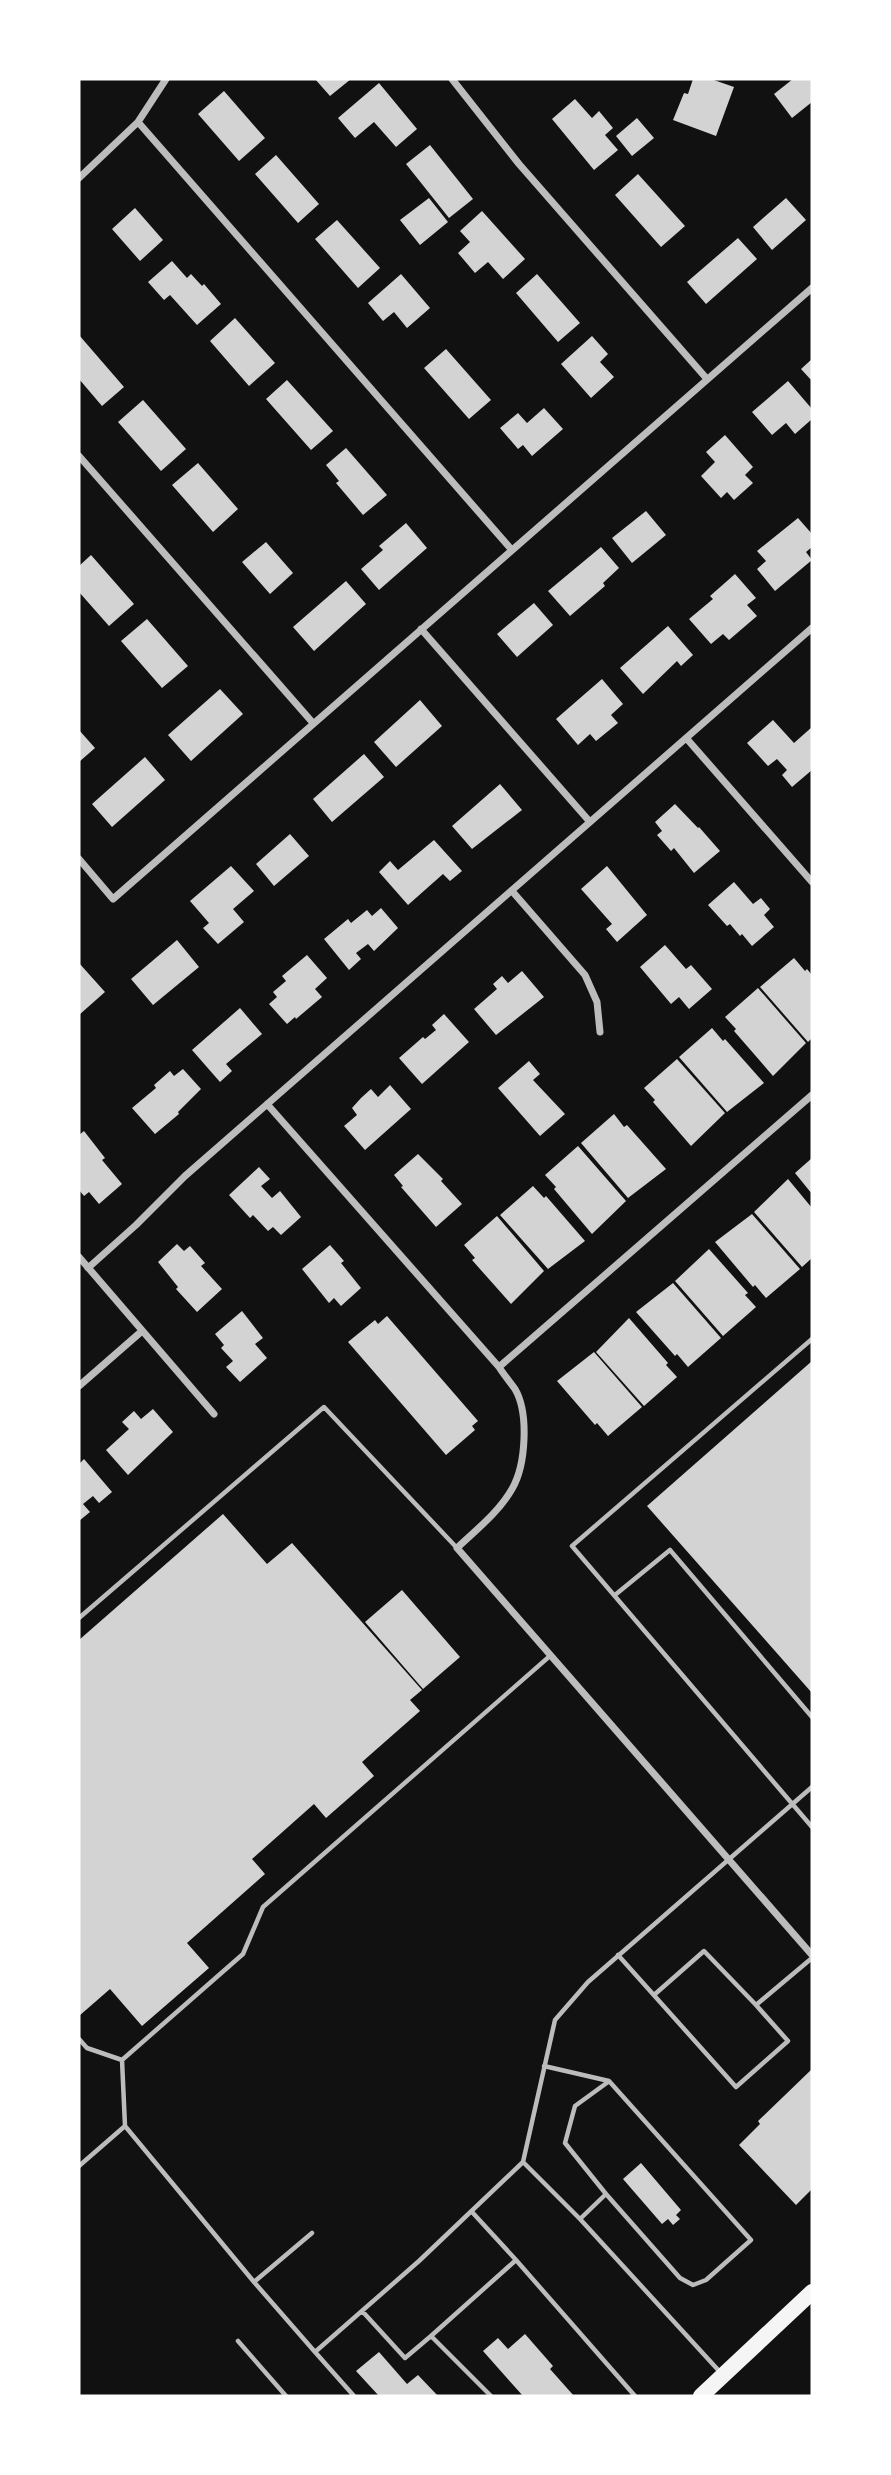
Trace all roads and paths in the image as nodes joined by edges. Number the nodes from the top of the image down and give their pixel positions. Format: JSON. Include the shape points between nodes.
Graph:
{"nodes":[{"id":1,"x":166,"y":79,"type":"edge"},
{"id":2,"x":452,"y":79,"type":"edge"},
{"id":3,"x":138,"y":122,"type":"junction"},
{"id":4,"x":79,"y":178,"type":"edge"},
{"id":5,"x":812,"y":288,"type":"edge"},
{"id":6,"x":707,"y":379,"type":"junction"},
{"id":7,"x":79,"y":456,"type":"edge"},
{"id":8,"x":511,"y":550,"type":"junction"},
{"id":9,"x":812,"y":628,"type":"edge"},
{"id":10,"x":421,"y":629,"type":"junction"},
{"id":11,"x":313,"y":723,"type":"junction"},
{"id":12,"x":687,"y":739,"type":"junction"},
{"id":13,"x":590,"y":822,"type":"junction"},
{"id":14,"x":79,"y":859,"type":"edge"},
{"id":15,"x":812,"y":882,"type":"edge"},
{"id":16,"x":512,"y":891,"type":"junction"},
{"id":17,"x":600,"y":1032,"type":"dead end"},
{"id":18,"x":812,"y":1095,"type":"edge"},
{"id":19,"x":267,"y":1104,"type":"junction"},
{"id":20,"x":79,"y":1257,"type":"edge"},
{"id":21,"x":88,"y":1268,"type":"junction"},
{"id":22,"x":142,"y":1331,"type":"junction"},
{"id":23,"x":812,"y":1339,"type":"edge"},
{"id":24,"x":499,"y":1367,"type":"junction"},
{"id":25,"x":79,"y":1386,"type":"edge"},
{"id":26,"x":214,"y":1413,"type":"dead end"},
{"id":27,"x":457,"y":1548,"type":"junction"},
{"id":28,"x":615,"y":1595,"type":"junction"},
{"id":29,"x":79,"y":1618,"type":"edge"},
{"id":30,"x":551,"y":1655,"type":"junction"},
{"id":31,"x":812,"y":1717,"type":"edge"},
{"id":32,"x":812,"y":1787,"type":"edge"},
{"id":33,"x":793,"y":1805,"type":"junction"},
{"id":34,"x":812,"y":1827,"type":"edge"},
{"id":35,"x":729,"y":1860,"type":"junction"},
{"id":36,"x":618,"y":1955,"type":"junction"},
{"id":37,"x":812,"y":1957,"type":"edge"},
{"id":38,"x":654,"y":1995,"type":"junction"},
{"id":39,"x":756,"y":2005,"type":"junction"},
{"id":40,"x":79,"y":2039,"type":"edge"},
{"id":41,"x":122,"y":2060,"type":"junction"},
{"id":42,"x":544,"y":2066,"type":"junction"},
{"id":43,"x":609,"y":2081,"type":"junction"},
{"id":44,"x":125,"y":2126,"type":"junction"},
{"id":45,"x":523,"y":2162,"type":"junction"},
{"id":46,"x":79,"y":2166,"type":"edge"},
{"id":47,"x":606,"y":2194,"type":"junction"},
{"id":48,"x":472,"y":2212,"type":"junction"},
{"id":49,"x":580,"y":2219,"type":"junction"},
{"id":50,"x":312,"y":2233,"type":"dead end"},
{"id":51,"x":516,"y":2260,"type":"junction"},
{"id":52,"x":254,"y":2282,"type":"junction"},
{"id":53,"x":812,"y":2292,"type":"edge"},
{"id":54,"x":363,"y":2312,"type":"junction"},
{"id":55,"x":431,"y":2336,"type":"junction"},
{"id":56,"x":238,"y":2341,"type":"dead end"},
{"id":57,"x":315,"y":2352,"type":"junction"},
{"id":58,"x":723,"y":2375,"type":"junction"},
{"id":59,"x":286,"y":2396,"type":"edge"},
{"id":60,"x":354,"y":2396,"type":"edge"},
{"id":61,"x":491,"y":2396,"type":"edge"},
{"id":62,"x":635,"y":2396,"type":"edge"},
{"id":63,"x":701,"y":2396,"type":"edge"}],
"edges":[{"from":1,"to":3,"type":"street"},
{"from":2,"to":6,"type":"street","via":[[519,164]]},
{"from":3,"to":4,"type":"street"},
{"from":3,"to":8,"type":"street"},
{"from":5,"to":6,"type":"street"},
{"from":6,"to":8,"type":"street"},
{"from":7,"to":11,"type":"street"},
{"from":8,"to":10,"type":"street"},
{"from":9,"to":12,"type":"street"},
{"from":10,"to":11,"type":"street"},
{"from":10,"to":13,"type":"street"},
{"from":11,"to":14,"type":"street","via":[[113,899]]},
{"from":12,"to":13,"type":"street"},
{"from":12,"to":15,"type":"street"},
{"from":13,"to":16,"type":"street"},
{"from":16,"to":17,"type":"street","via":[[585,975],[597,1002]]},
{"from":16,"to":19,"type":"street"},
{"from":18,"to":24,"type":"street"},
{"from":19,"to":21,"type":"street"},
{"from":19,"to":24,"type":"street"},
{"from":20,"to":21,"type":"street"},
{"from":21,"to":22,"type":"street"},
{"from":22,"to":25,"type":"street"},
{"from":22,"to":26,"type":"street"},
{"from":23,"to":28,"type":"lane","via":[[572,1546]]},
{"from":24,"to":27,"type":"street","via":[[516,1391],[524,1420],[523,1451],[513,1488]]},
{"from":27,"to":29,"type":"lane","via":[[324,1407]]},
{"from":27,"to":30,"type":"street"},
{"from":28,"to":31,"type":"lane","via":[[670,1550]]},
{"from":28,"to":33,"type":"lane"},
{"from":30,"to":35,"type":"street"},
{"from":30,"to":41,"type":"lane","via":[[263,1908],[243,1954]]},
{"from":32,"to":33,"type":"lane"},
{"from":33,"to":34,"type":"lane"},
{"from":33,"to":35,"type":"lane"},
{"from":35,"to":36,"type":"lane"},
{"from":35,"to":37,"type":"street"},
{"from":36,"to":38,"type":"lane"},
{"from":36,"to":42,"type":"lane","via":[[555,2020]]},
{"from":37,"to":39,"type":"lane"},
{"from":38,"to":39,"type":"lane","via":[[704,1951]]},
{"from":38,"to":39,"type":"lane","via":[[736,2087],[788,2041]]},
{"from":40,"to":41,"type":"lane","via":[[87,2048]]},
{"from":41,"to":44,"type":"lane"},
{"from":42,"to":43,"type":"lane"},
{"from":42,"to":45,"type":"lane"},
{"from":43,"to":47,"type":"lane","via":[[575,2106],[565,2143]]},
{"from":43,"to":47,"type":"lane","via":[[751,2240],[706,2280],[693,2285],[680,2278]]},
{"from":44,"to":46,"type":"lane"},
{"from":44,"to":52,"type":"lane"},
{"from":45,"to":48,"type":"lane"},
{"from":45,"to":49,"type":"lane"},
{"from":47,"to":49,"type":"lane"},
{"from":48,"to":51,"type":"lane"},
{"from":48,"to":54,"type":"lane"},
{"from":49,"to":58,"type":"lane"},
{"from":50,"to":52,"type":"lane"},
{"from":51,"to":55,"type":"lane"},
{"from":51,"to":62,"type":"lane"},
{"from":52,"to":57,"type":"lane"},
{"from":53,"to":58,"type":"main road"},
{"from":54,"to":55,"type":"lane","via":[[405,2358]]},
{"from":54,"to":57,"type":"lane"},
{"from":55,"to":61,"type":"lane"},
{"from":56,"to":59,"type":"lane"},
{"from":57,"to":60,"type":"lane"},
{"from":58,"to":63,"type":"main road"}]}
